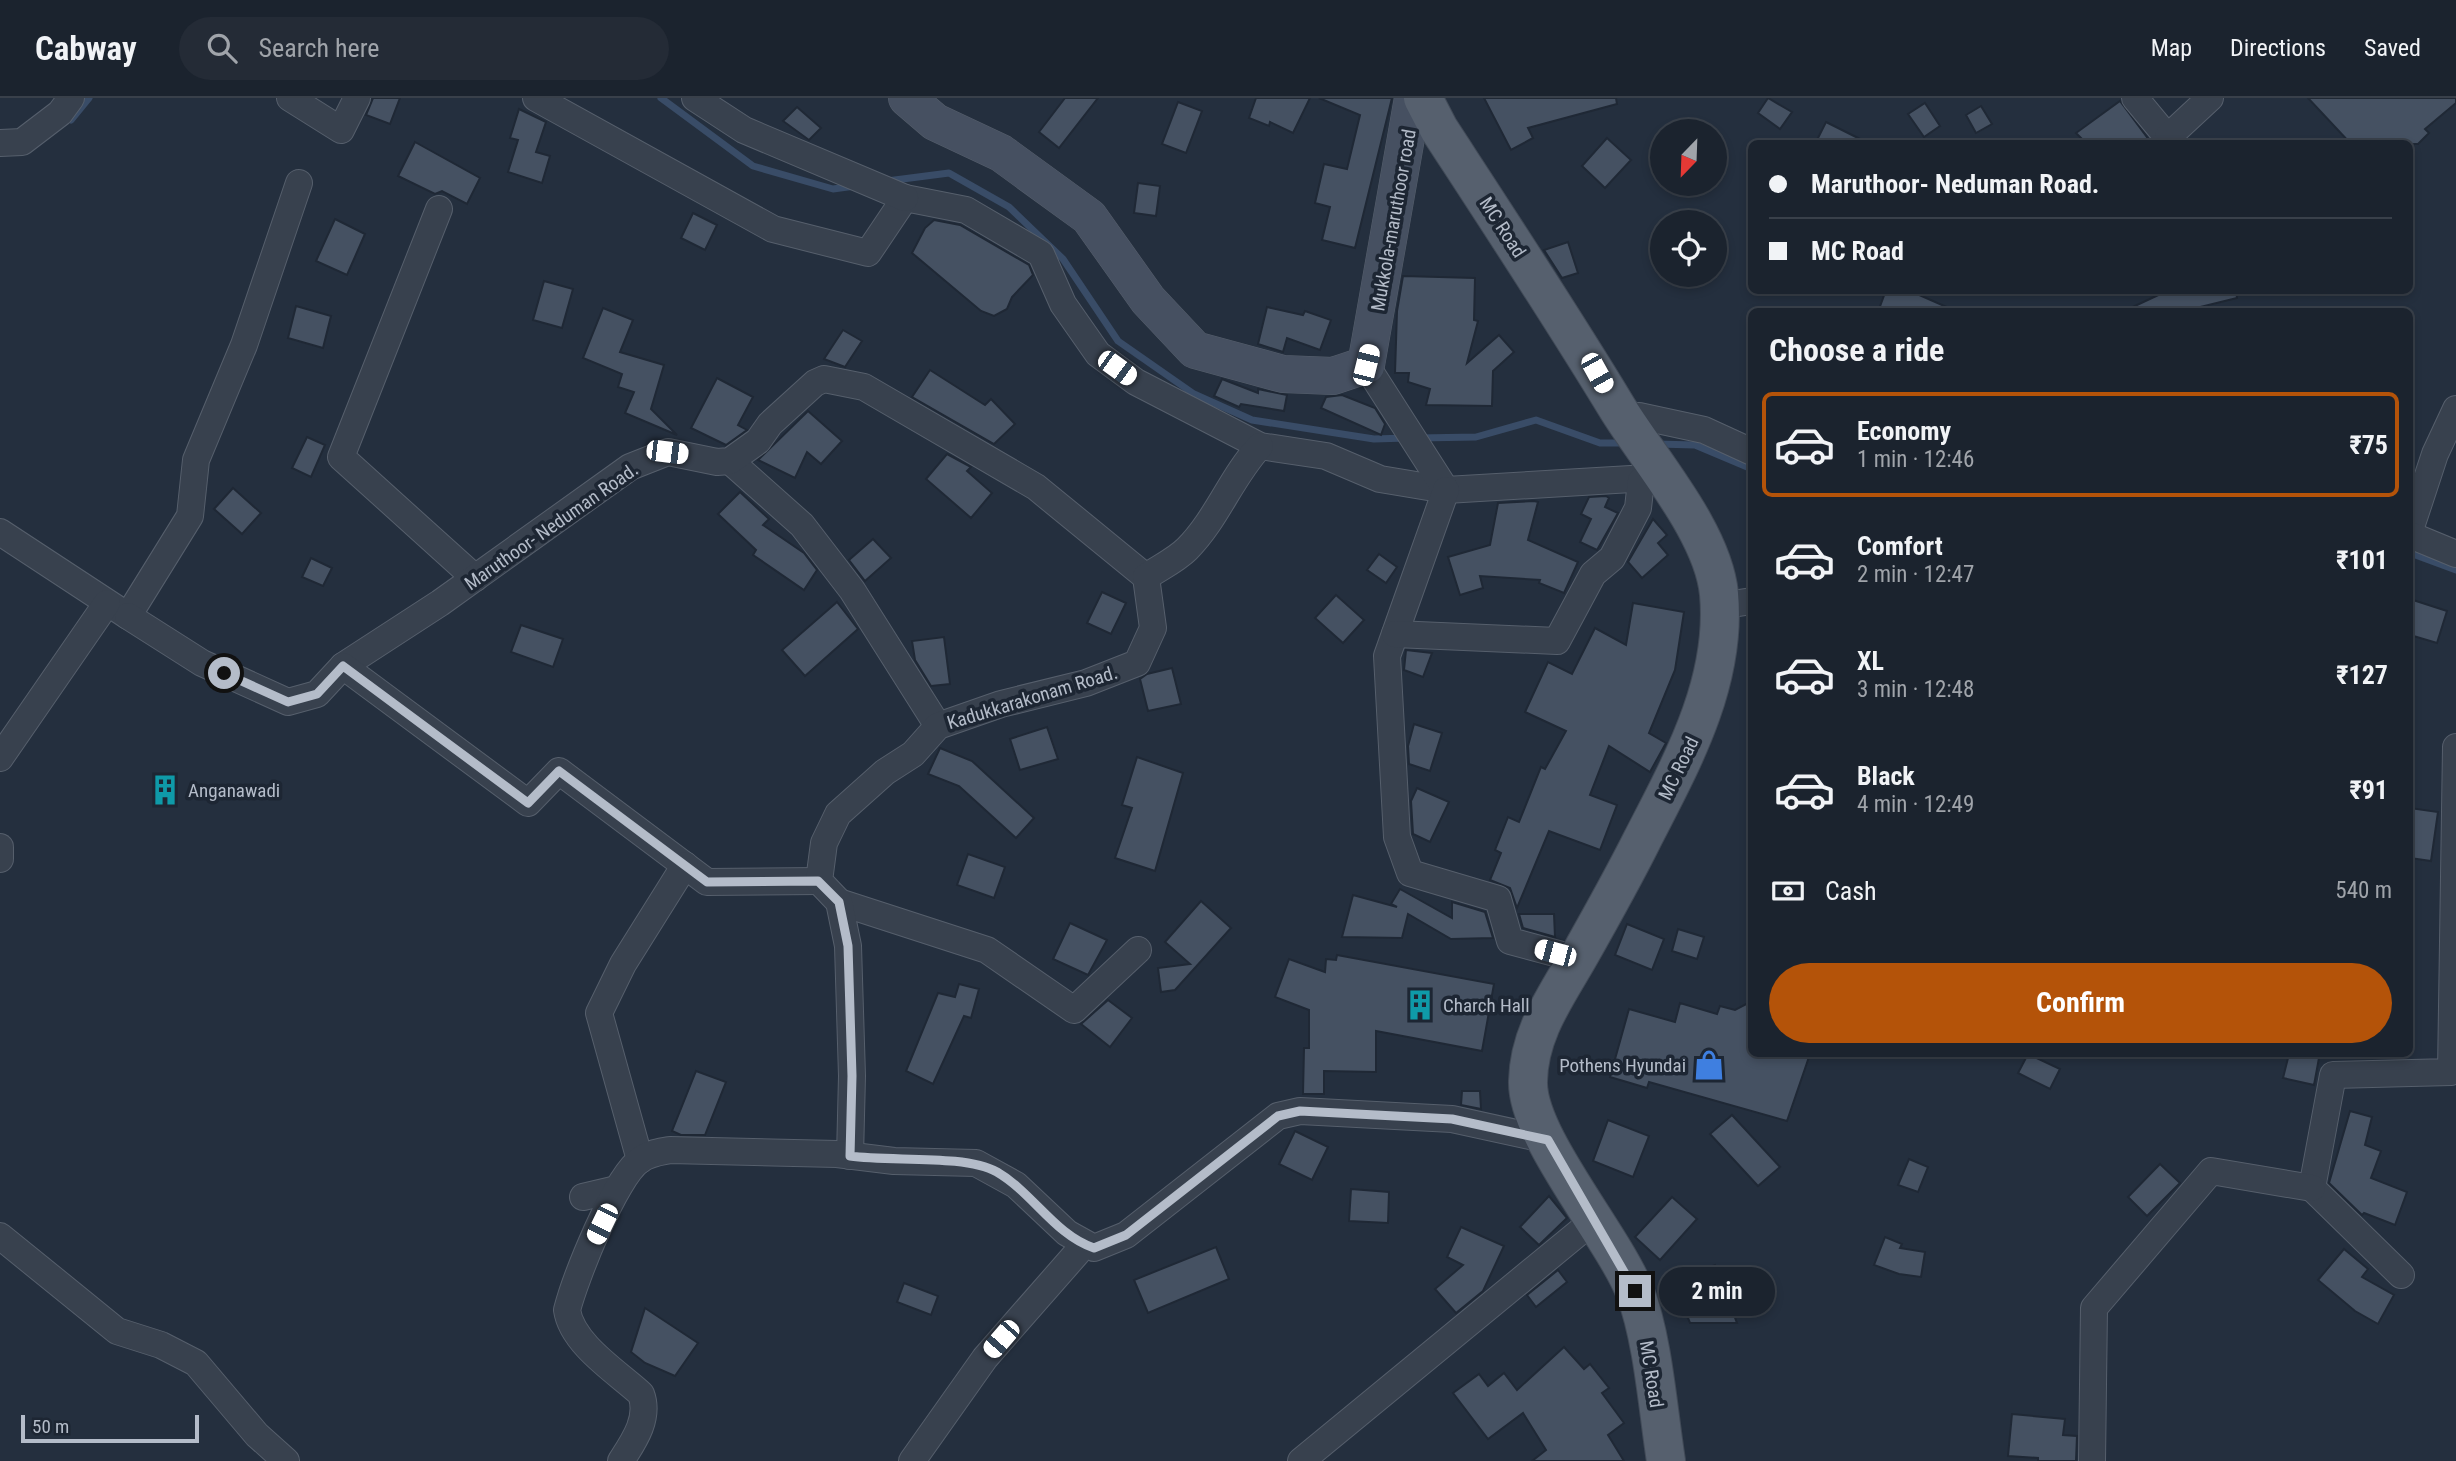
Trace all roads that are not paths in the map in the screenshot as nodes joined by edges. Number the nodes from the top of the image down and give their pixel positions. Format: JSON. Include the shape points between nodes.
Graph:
{"nodes":[{"id":1,"x":71,"y":98,"type":"edge"},
{"id":2,"x":289,"y":98,"type":"edge"},
{"id":3,"x":357,"y":98,"type":"edge"},
{"id":4,"x":536,"y":98,"type":"edge"},
{"id":5,"x":695,"y":98,"type":"edge"},
{"id":6,"x":907,"y":98,"type":"edge"},
{"id":7,"x":1413,"y":98,"type":"edge"},
{"id":8,"x":1423,"y":98,"type":"edge"},
{"id":9,"x":2135,"y":98,"type":"edge"},
{"id":10,"x":2210,"y":98,"type":"edge"},
{"id":11,"x":2171,"y":140,"type":"edge"},
{"id":12,"x":0,"y":143,"type":"edge"},
{"id":13,"x":299,"y":183,"type":"dead end"},
{"id":14,"x":905,"y":198,"type":"junction"},
{"id":15,"x":439,"y":209,"type":"dead end"},
{"id":16,"x":1366,"y":365,"type":"junction"},
{"id":17,"x":2456,"y":409,"type":"edge"},
{"id":18,"x":1628,"y":412,"type":"junction"},
{"id":19,"x":1260,"y":446,"type":"junction"},
{"id":20,"x":1748,"y":450,"type":"edge"},
{"id":21,"x":730,"y":461,"type":"junction"},
{"id":22,"x":1653,"y":479,"type":"junction"},
{"id":23,"x":1446,"y":490,"type":"junction"},
{"id":24,"x":2413,"y":521,"type":"edge"},
{"id":25,"x":0,"y":532,"type":"edge"},
{"id":26,"x":2413,"y":536,"type":"edge"},
{"id":27,"x":2456,"y":554,"type":"edge"},
{"id":28,"x":1146,"y":577,"type":"junction"},
{"id":29,"x":475,"y":578,"type":"junction"},
{"id":30,"x":1735,"y":603,"type":"edge"},
{"id":31,"x":117,"y":610,"type":"junction"},
{"id":32,"x":1395,"y":634,"type":"junction"},
{"id":33,"x":343,"y":666,"type":"junction"},
{"id":34,"x":938,"y":726,"type":"junction"},
{"id":35,"x":2456,"y":747,"type":"edge"},
{"id":36,"x":0,"y":758,"type":"edge"},
{"id":37,"x":0,"y":847,"type":"edge"},
{"id":38,"x":0,"y":859,"type":"edge"},
{"id":39,"x":685,"y":865,"type":"junction"},
{"id":40,"x":818,"y":881,"type":"junction"},
{"id":41,"x":839,"y":902,"type":"junction"},
{"id":42,"x":1138,"y":950,"type":"dead end"},
{"id":43,"x":1577,"y":959,"type":"junction"},
{"id":44,"x":1548,"y":1140,"type":"junction"},
{"id":45,"x":850,"y":1156,"type":"junction"},
{"id":46,"x":640,"y":1160,"type":"junction"},
{"id":47,"x":2312,"y":1188,"type":"junction"},
{"id":48,"x":617,"y":1189,"type":"junction"},
{"id":49,"x":583,"y":1197,"type":"dead end"},
{"id":50,"x":1594,"y":1220,"type":"junction"},
{"id":51,"x":0,"y":1236,"type":"edge"},
{"id":52,"x":1084,"y":1245,"type":"junction"},
{"id":53,"x":2401,"y":1275,"type":"dead end"},
{"id":54,"x":2093,"y":1449,"type":"edge"},
{"id":55,"x":286,"y":1461,"type":"edge"},
{"id":56,"x":621,"y":1461,"type":"edge"},
{"id":57,"x":912,"y":1461,"type":"edge"},
{"id":58,"x":1301,"y":1461,"type":"edge"},
{"id":59,"x":1666,"y":1461,"type":"edge"}],
"edges":[{"from":1,"to":12,"type":"street","via":[[60,113],[22,142]]},
{"from":2,"to":3,"type":"street","via":[[341,130]]},
{"from":4,"to":14,"type":"street","via":[[773,229],[868,253]]},
{"from":5,"to":14,"type":"street","via":[[744,130]]},
{"from":6,"to":16,"type":"street","via":[[935,122],[1001,153],[1089,217],[1148,300],[1195,350],[1283,374],[1333,376]]},
{"from":7,"to":16,"type":"street","name":"Mukkola-maruthoor road"},
{"from":8,"to":18,"type":"main road","name":"MC Road","via":[[1439,129]]},
{"from":9,"to":11,"type":"street"},
{"from":10,"to":11,"type":"street"},
{"from":13,"to":31,"type":"street","via":[[244,345],[196,460],[190,516]]},
{"from":14,"to":19,"type":"street","via":[[966,210],[1041,254],[1063,304],[1098,354],[1136,382]]},
{"from":15,"to":29,"type":"street","via":[[341,457]]},
{"from":16,"to":23,"type":"street"},
{"from":17,"to":24,"type":"street"},
{"from":18,"to":20,"type":"street","via":[[1704,430]]},
{"from":18,"to":22,"type":"main road","name":"MC Road"},
{"from":19,"to":23,"type":"street","via":[[1326,456],[1380,479]]},
{"from":19,"to":28,"type":"street","via":[[1187,549]]},
{"from":21,"to":28,"type":"street","via":[[758,441],[815,383],[833,379],[864,387],[1036,487]]},
{"from":21,"to":29,"type":"street","name":"Maruthoor- Neduman Road.","via":[[667,452],[630,467]]},
{"from":21,"to":34,"type":"street","via":[[802,525],[852,590]]},
{"from":22,"to":23,"type":"street"},
{"from":22,"to":30,"type":"main road","name":"MC Road","via":[[1708,554],[1719,592]]},
{"from":22,"to":32,"type":"street","via":[[1612,558],[1593,573],[1557,641]]},
{"from":23,"to":32,"type":"street"},
{"from":25,"to":31,"type":"street","name":"Maruthoor- Neduman Road."},
{"from":26,"to":27,"type":"street"},
{"from":28,"to":34,"type":"street","name":"Kadukkarakonam Road.","via":[[1153,628],[1137,663],[1086,683],[1001,704]]},
{"from":29,"to":33,"type":"street","name":"Maruthoor- Neduman Road."},
{"from":30,"to":43,"type":"main road","name":"MC Road","via":[[1717,648],[1695,733]]},
{"from":31,"to":33,"type":"street","name":"Maruthoor- Neduman Road.","via":[[202,663],[288,702],[317,694]]},
{"from":31,"to":36,"type":"street"},
{"from":32,"to":43,"type":"street","via":[[1387,656],[1390,740],[1397,837],[1410,873],[1498,899],[1510,941]]},
{"from":33,"to":39,"type":"street","via":[[528,803],[559,771]]},
{"from":34,"to":40,"type":"street","name":"Kadukkarakonam Road.","via":[[913,754],[838,814],[824,843]]},
{"from":35,"to":47,"type":"street","via":[[2451,1072],[2333,1075]]},
{"from":37,"to":38,"type":"street"},
{"from":39,"to":40,"type":"street","via":[[707,882]]},
{"from":39,"to":46,"type":"street","via":[[623,964],[599,1013]]},
{"from":40,"to":41,"type":"street"},
{"from":41,"to":42,"type":"street","via":[[987,950],[1074,1010]]},
{"from":41,"to":45,"type":"street","via":[[848,946]]},
{"from":43,"to":44,"type":"main road","name":"MC Road","via":[[1549,1004],[1533,1043],[1527,1083],[1535,1117]]},
{"from":44,"to":50,"type":"main road","name":"MC Road"},
{"from":44,"to":52,"type":"street","via":[[1452,1119],[1300,1111],[1278,1116],[1126,1235],[1094,1248]]},
{"from":45,"to":46,"type":"street","via":[[670,1150]]},
{"from":45,"to":52,"type":"street","via":[[976,1163],[1016,1185]]},
{"from":46,"to":48,"type":"street"},
{"from":47,"to":53,"type":"street"},
{"from":47,"to":54,"type":"street","via":[[2211,1171],[2094,1308]]},
{"from":48,"to":49,"type":"street"},
{"from":48,"to":56,"type":"street","via":[[567,1310],[582,1339],[640,1394],[645,1405],[640,1426]]},
{"from":50,"to":58,"type":"street"},
{"from":50,"to":59,"type":"main road","name":"MC Road","via":[[1635,1291]]},
{"from":51,"to":55,"type":"street","via":[[117,1331],[161,1345],[196,1363],[257,1435]]},
{"from":52,"to":57,"type":"street","via":[[985,1358]]}]}
